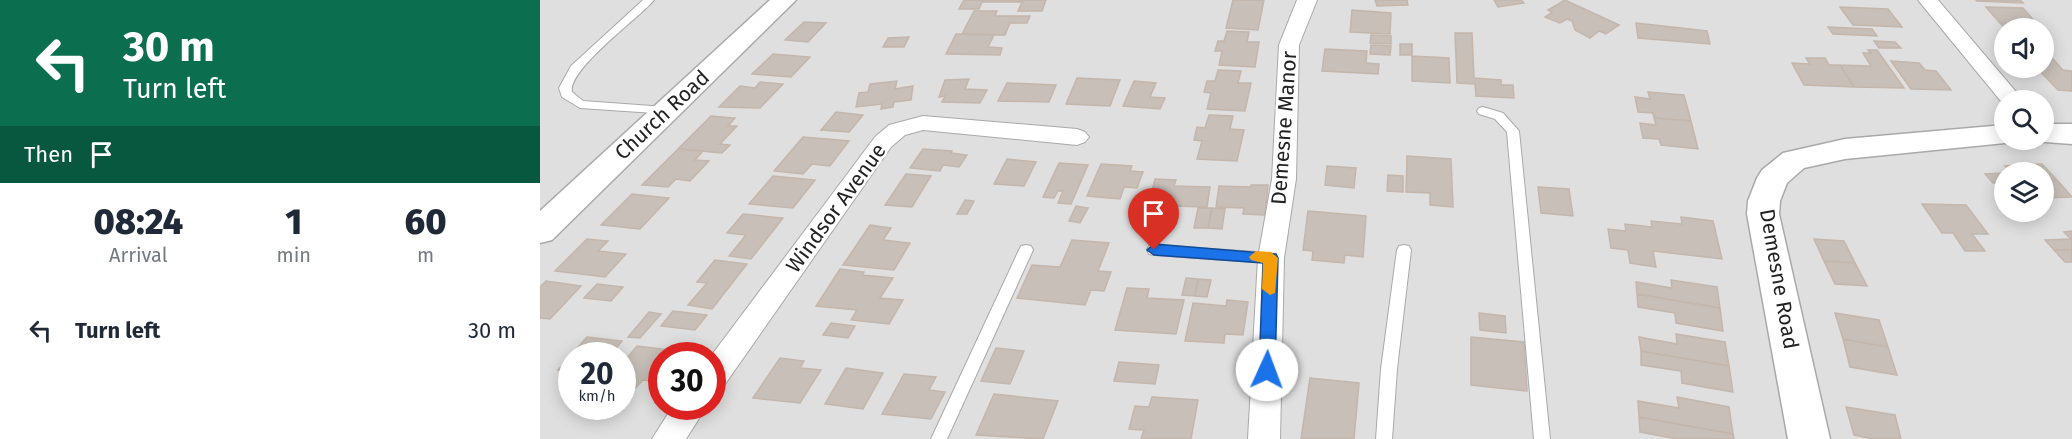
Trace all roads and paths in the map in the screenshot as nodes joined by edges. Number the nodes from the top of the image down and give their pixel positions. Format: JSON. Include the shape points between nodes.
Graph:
{"nodes":[{"id":1,"x":649,"y":0,"type":"edge"},
{"id":2,"x":784,"y":0,"type":"edge"},
{"id":3,"x":1307,"y":0,"type":"edge"},
{"id":4,"x":1928,"y":0,"type":"edge"},
{"id":5,"x":2004,"y":90,"type":"edge"},
{"id":6,"x":666,"y":111,"type":"junction"},
{"id":7,"x":1483,"y":111,"type":"dead end"},
{"id":8,"x":2054,"y":134,"type":"edge"},
{"id":9,"x":2072,"y":134,"type":"edge"},
{"id":10,"x":1994,"y":136,"type":"edge"},
{"id":11,"x":1077,"y":137,"type":"dead end"},
{"id":12,"x":540,"y":231,"type":"edge"},
{"id":13,"x":1026,"y":250,"type":"dead end"},
{"id":14,"x":1154,"y":250,"type":"dead end"},
{"id":15,"x":1404,"y":250,"type":"dead end"},
{"id":16,"x":1271,"y":258,"type":"junction"},
{"id":17,"x":726,"y":359,"type":"edge"},
{"id":18,"x":682,"y":420,"type":"edge"},
{"id":19,"x":668,"y":439,"type":"edge"},
{"id":20,"x":939,"y":439,"type":"edge"},
{"id":21,"x":1264,"y":439,"type":"edge"},
{"id":22,"x":1384,"y":439,"type":"edge"},
{"id":23,"x":1542,"y":439,"type":"edge"},
{"id":24,"x":1809,"y":439,"type":"edge"}],
"edges":[{"from":1,"to":6,"type":"lane","via":[[575,68],[565,88],[566,94],[580,104]]},
{"from":2,"to":6,"type":"street","name":"Church Road"},
{"from":3,"to":16,"type":"street","name":"Demesne Manor","via":[[1288,45],[1284,179]]},
{"from":4,"to":5,"type":"street"},
{"from":6,"to":12,"type":"street","name":"Church Road"},
{"from":7,"to":23,"type":"lane","via":[[1499,116],[1514,131]]},
{"from":8,"to":9,"type":"street"},
{"from":10,"to":24,"type":"street","name":"Demesne Road","via":[[1845,149],[1794,160],[1773,178],[1763,214]]},
{"from":11,"to":17,"type":"street","name":"Windsor Avenue","via":[[923,123],[897,130],[883,142]]},
{"from":13,"to":20,"type":"lane"},
{"from":14,"to":16,"type":"lane"},
{"from":15,"to":22,"type":"lane"},
{"from":16,"to":21,"type":"street","name":"Demesne Manor"},
{"from":18,"to":19,"type":"street"}]}
